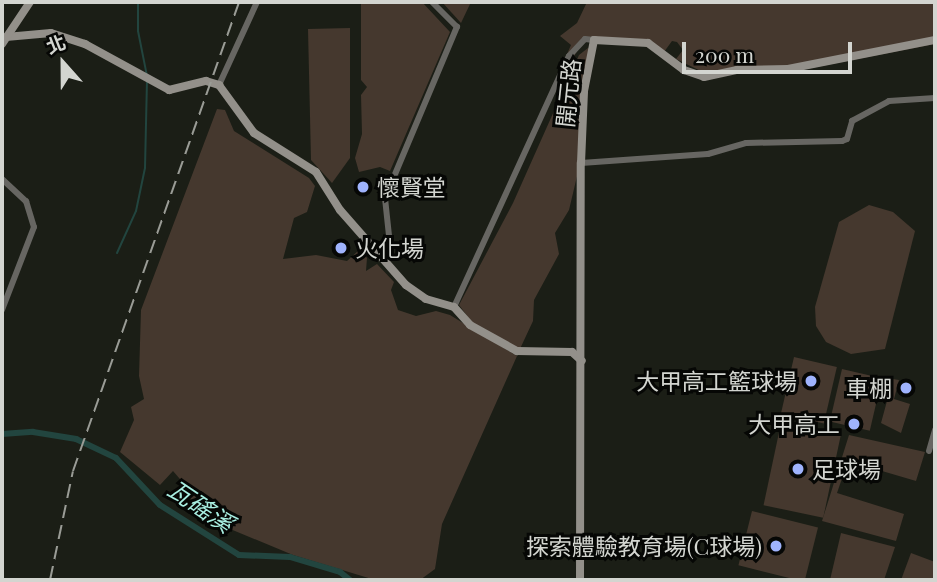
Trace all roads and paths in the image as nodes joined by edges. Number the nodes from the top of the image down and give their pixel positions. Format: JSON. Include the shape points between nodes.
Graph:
{"nodes":[{"id":1,"x":30,"y":2,"type":"edge"},
{"id":2,"x":257,"y":2,"type":"edge"},
{"id":3,"x":432,"y":2,"type":"edge"},
{"id":4,"x":3,"y":40,"type":"edge"},
{"id":5,"x":594,"y":40,"type":"junction"},
{"id":6,"x":935,"y":40,"type":"edge"},
{"id":7,"x":219,"y":85,"type":"junction"},
{"id":8,"x":935,"y":98,"type":"edge"},
{"id":9,"x":582,"y":163,"type":"junction"},
{"id":10,"x":2,"y":179,"type":"edge"},
{"id":11,"x":386,"y":257,"type":"junction"},
{"id":12,"x":454,"y":307,"type":"junction"},
{"id":13,"x":2,"y":310,"type":"edge"},
{"id":14,"x":582,"y":364,"type":"junction"},
{"id":15,"x":935,"y":430,"type":"edge"},
{"id":16,"x":929,"y":450,"type":"dead end"},
{"id":17,"x":580,"y":580,"type":"edge"}],
"edges":[{"from":1,"to":4,"type":"street"},
{"from":2,"to":7,"type":"street"},
{"from":3,"to":11,"type":"street","via":[[457,27],[385,198],[390,245]]},
{"from":4,"to":7,"type":"street","via":[[51,33],[85,44],[169,90],[206,82]]},
{"from":5,"to":6,"type":"street","name":"開元路","via":[[648,43],[684,69],[704,77],[737,70],[788,69]]},
{"from":5,"to":9,"type":"street","name":"開元路","via":[[584,91]]},
{"from":5,"to":12,"type":"street","via":[[585,39],[569,56]]},
{"from":7,"to":11,"type":"street","via":[[254,132],[316,172],[348,220]]},
{"from":8,"to":9,"type":"street","via":[[889,101],[852,121],[847,139],[842,141],[746,143],[708,154]]},
{"from":9,"to":14,"type":"street","name":"開元路"},
{"from":10,"to":13,"type":"street","via":[[26,201],[34,227]]},
{"from":11,"to":12,"type":"street","via":[[406,285],[426,299]]},
{"from":12,"to":14,"type":"street","via":[[470,325],[517,351],[572,352]]},
{"from":14,"to":17,"type":"street","name":"開元路"},
{"from":15,"to":16,"type":"street"}]}
